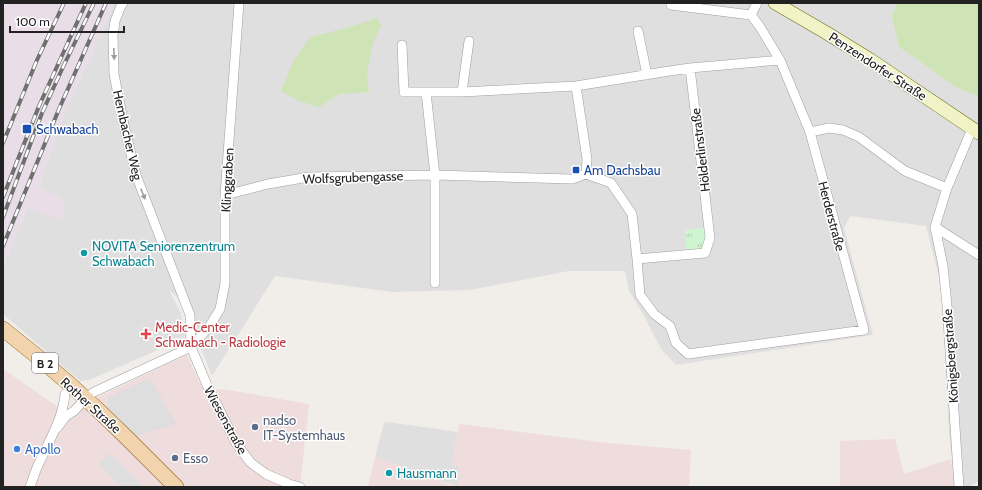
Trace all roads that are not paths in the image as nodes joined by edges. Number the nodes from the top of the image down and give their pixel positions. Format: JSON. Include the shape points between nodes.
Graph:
{"nodes":[{"id":1,"x":123,"y":3,"type":"edge"},
{"id":2,"x":238,"y":3,"type":"edge"},
{"id":3,"x":757,"y":3,"type":"edge"},
{"id":4,"x":775,"y":3,"type":"edge"},
{"id":5,"x":671,"y":5,"type":"dead end"},
{"id":6,"x":751,"y":15,"type":"junction"},
{"id":7,"x":638,"y":31,"type":"dead end"},
{"id":8,"x":469,"y":41,"type":"dead end"},
{"id":9,"x":402,"y":45,"type":"dead end"},
{"id":10,"x":780,"y":60,"type":"junction"},
{"id":11,"x":690,"y":68,"type":"junction"},
{"id":12,"x":647,"y":75,"type":"junction"},
{"id":13,"x":576,"y":86,"type":"junction"},
{"id":14,"x":426,"y":92,"type":"junction"},
{"id":15,"x":462,"y":92,"type":"junction"},
{"id":16,"x":976,"y":131,"type":"edge"},
{"id":17,"x":810,"y":132,"type":"junction"},
{"id":18,"x":586,"y":174,"type":"junction"},
{"id":19,"x":435,"y":175,"type":"junction"},
{"id":20,"x":947,"y":188,"type":"junction"},
{"id":21,"x":225,"y":195,"type":"junction"},
{"id":22,"x":935,"y":227,"type":"junction"},
{"id":23,"x":979,"y":255,"type":"edge"},
{"id":24,"x":637,"y":259,"type":"junction"},
{"id":25,"x":435,"y":284,"type":"dead end"},
{"id":26,"x":3,"y":329,"type":"edge"},
{"id":27,"x":3,"y":342,"type":"edge"},
{"id":28,"x":191,"y":347,"type":"junction"},
{"id":29,"x":65,"y":394,"type":"junction"},
{"id":30,"x":82,"y":402,"type":"junction"},
{"id":31,"x":57,"y":428,"type":"junction"},
{"id":32,"x":30,"y":487,"type":"edge"},
{"id":33,"x":162,"y":487,"type":"edge"},
{"id":34,"x":176,"y":487,"type":"edge"},
{"id":35,"x":300,"y":487,"type":"edge"},
{"id":36,"x":959,"y":487,"type":"edge"}],
"edges":[{"from":1,"to":28,"type":"street","name":"Hembacher Weg","one_way":true,"via":[[115,21],[113,35],[114,74],[124,125],[136,175],[190,315]]},
{"from":2,"to":21,"type":"street","name":"Klinggraben"},
{"from":3,"to":6,"type":"street"},
{"from":4,"to":16,"type":"main road","name":"Penzendorfer Straße","via":[[862,55]]},
{"from":5,"to":6,"type":"street"},
{"from":6,"to":10,"type":"street","name":"Herderstraße"},
{"from":7,"to":12,"type":"street"},
{"from":8,"to":15,"type":"street"},
{"from":9,"to":14,"type":"street","via":[[404,92]]},
{"from":10,"to":11,"type":"street"},
{"from":10,"to":17,"type":"street","name":"Herderstraße"},
{"from":11,"to":12,"type":"street"},
{"from":11,"to":24,"type":"street","name":"Hölderlinstraße","via":[[710,238],[705,253]]},
{"from":12,"to":13,"type":"street"},
{"from":13,"to":15,"type":"street"},
{"from":13,"to":18,"type":"street","via":[[587,159]]},
{"from":14,"to":15,"type":"street"},
{"from":14,"to":19,"type":"street"},
{"from":16,"to":20,"type":"street"},
{"from":17,"to":20,"type":"street","via":[[829,128],[843,130],[859,137],[905,171]]},
{"from":17,"to":24,"type":"street","name":"Herderstraße","via":[[864,330],[688,354],[676,343],[670,326],[654,314],[640,295]]},
{"from":18,"to":19,"type":"street","via":[[572,179]]},
{"from":18,"to":24,"type":"street","via":[[611,183],[632,214]]},
{"from":19,"to":21,"type":"street","name":"Wolfsgrubengasse","via":[[309,177]]},
{"from":19,"to":25,"type":"street"},
{"from":20,"to":22,"type":"street"},
{"from":21,"to":28,"type":"street","name":"Klinggraben","via":[[224,283],[220,309],[209,327]]},
{"from":22,"to":23,"type":"street"},
{"from":22,"to":36,"type":"street","name":"Königsbergstraße","via":[[947,305]]},
{"from":26,"to":30,"type":"main road","name":"Rother Straße","number":"B 2","via":[[25,346]]},
{"from":27,"to":29,"type":"main road","name":"Rother Straße","number":"B 2"},
{"from":28,"to":30,"type":"street","via":[[94,392]]},
{"from":28,"to":35,"type":"street","name":"Wiesenstraße","via":[[236,443],[250,462],[266,474]]},
{"from":29,"to":30,"type":"main road","name":"Rother Straße","number":"B 2"},
{"from":29,"to":31,"type":"street"},
{"from":30,"to":31,"type":"street"},
{"from":30,"to":33,"type":"main road","name":"Rother Straße","number":"B 2"},
{"from":30,"to":34,"type":"main road","name":"Rother Straße","number":"B 2","via":[[128,439]]},
{"from":31,"to":32,"type":"street","via":[[39,462]]}]}
